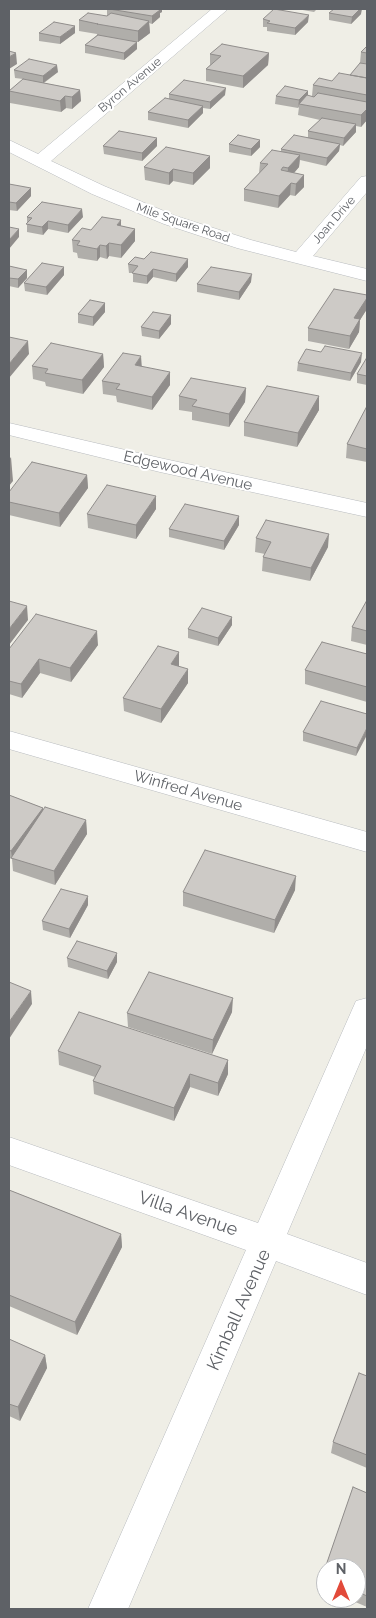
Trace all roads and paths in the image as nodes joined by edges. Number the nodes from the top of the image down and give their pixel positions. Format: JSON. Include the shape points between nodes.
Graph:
{"nodes":[{"id":1,"x":220,"y":9,"type":"edge"},
{"id":2,"x":9,"y":144,"type":"edge"},
{"id":3,"x":39,"y":162,"type":"junction"},
{"id":4,"x":367,"y":181,"type":"edge"},
{"id":5,"x":300,"y":259,"type":"junction"},
{"id":6,"x":367,"y":275,"type":"edge"},
{"id":7,"x":9,"y":429,"type":"edge"},
{"id":8,"x":367,"y":510,"type":"edge"},
{"id":9,"x":9,"y":740,"type":"edge"},
{"id":10,"x":367,"y":842,"type":"edge"},
{"id":11,"x":367,"y":1010,"type":"edge"},
{"id":12,"x":9,"y":1151,"type":"edge"},
{"id":13,"x":268,"y":1242,"type":"junction"},
{"id":14,"x":367,"y":1279,"type":"edge"},
{"id":15,"x":108,"y":1609,"type":"edge"}],
"edges":[{"from":1,"to":3,"type":"street","name":"Byron Avenue"},
{"from":2,"to":3,"type":"street","name":"Mile Square Road"},
{"from":3,"to":5,"type":"street","name":"Mile Square Road","via":[[170,220]]},
{"from":4,"to":5,"type":"street","name":"Joan Drive"},
{"from":5,"to":6,"type":"street","name":"Mile Square Road"},
{"from":7,"to":8,"type":"street","name":"Edgewood Avenue"},
{"from":9,"to":10,"type":"street","name":"Winfred Avenue"},
{"from":11,"to":13,"type":"street","name":"Kimball Avenue"},
{"from":12,"to":13,"type":"street","name":"Villa Avenue"},
{"from":13,"to":14,"type":"street","name":"Villa Avenue"},
{"from":13,"to":15,"type":"street","name":"Kimball Avenue"}]}
